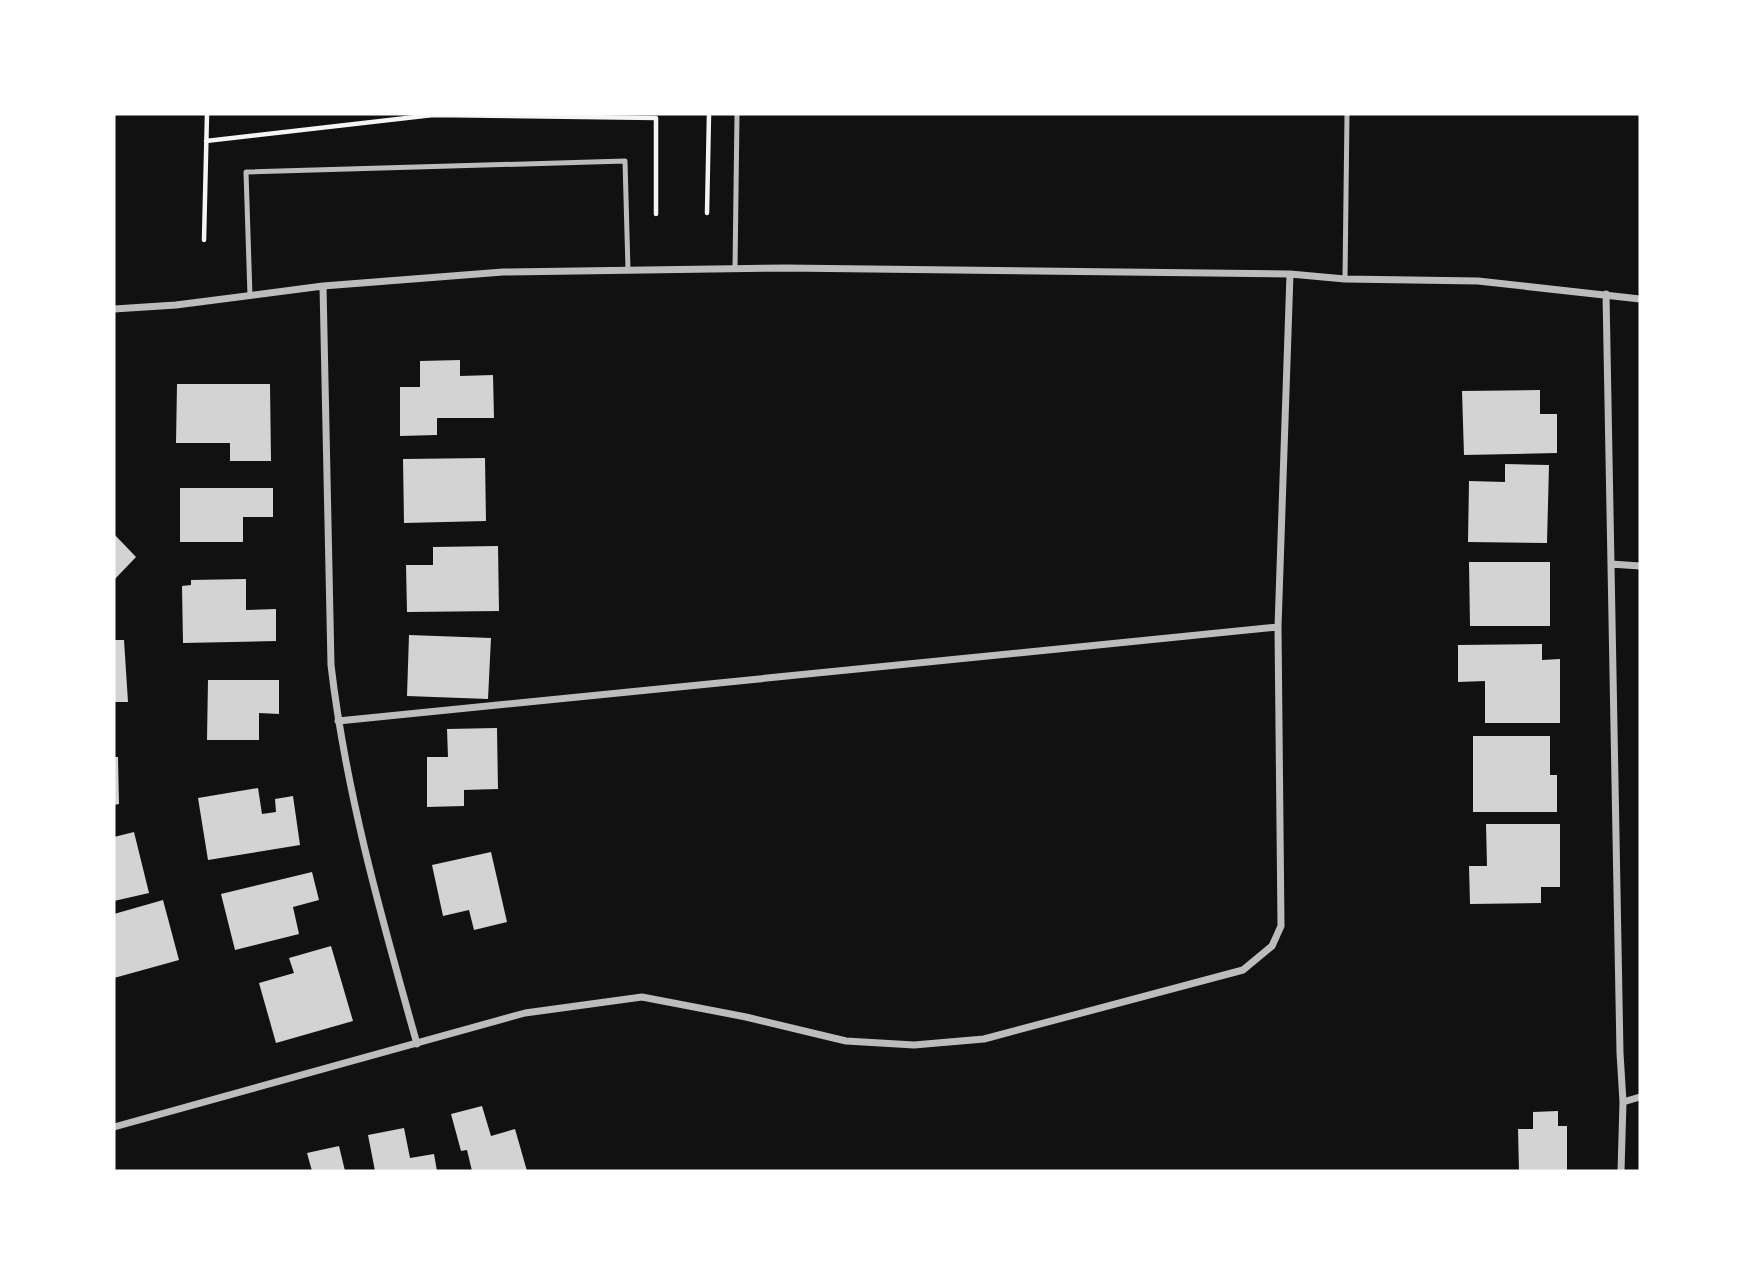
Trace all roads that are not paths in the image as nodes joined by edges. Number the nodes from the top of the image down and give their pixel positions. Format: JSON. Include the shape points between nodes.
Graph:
{"nodes":[{"id":1,"x":737,"y":114,"type":"edge"},
{"id":2,"x":1347,"y":114,"type":"edge"},
{"id":3,"x":735,"y":269,"type":"junction"},
{"id":4,"x":628,"y":270,"type":"junction"},
{"id":5,"x":1290,"y":274,"type":"junction"},
{"id":6,"x":1345,"y":279,"type":"junction"},
{"id":7,"x":323,"y":286,"type":"junction"},
{"id":8,"x":1606,"y":294,"type":"junction"},
{"id":9,"x":250,"y":296,"type":"junction"},
{"id":10,"x":1640,"y":299,"type":"edge"},
{"id":11,"x":114,"y":309,"type":"edge"},
{"id":12,"x":1611,"y":564,"type":"junction"},
{"id":13,"x":1640,"y":566,"type":"edge"},
{"id":14,"x":1278,"y":627,"type":"junction"},
{"id":15,"x":338,"y":721,"type":"junction"},
{"id":16,"x":417,"y":1044,"type":"junction"},
{"id":17,"x":1640,"y":1097,"type":"edge"},
{"id":18,"x":1623,"y":1102,"type":"junction"},
{"id":19,"x":114,"y":1127,"type":"edge"},
{"id":20,"x":1621,"y":1171,"type":"edge"}],
"edges":[{"from":1,"to":3,"type":"lane"},
{"from":2,"to":6,"type":"lane"},
{"from":3,"to":4,"type":"street"},
{"from":3,"to":5,"type":"street"},
{"from":4,"to":7,"type":"street","via":[[503,272]]},
{"from":4,"to":9,"type":"lane","via":[[625,161],[246,172]]},
{"from":5,"to":6,"type":"street"},
{"from":5,"to":14,"type":"street"},
{"from":6,"to":8,"type":"street","via":[[1478,281]]},
{"from":7,"to":9,"type":"street"},
{"from":7,"to":15,"type":"street","via":[[331,664]]},
{"from":8,"to":10,"type":"street"},
{"from":8,"to":12,"type":"street"},
{"from":9,"to":11,"type":"street"},
{"from":12,"to":13,"type":"street"},
{"from":12,"to":18,"type":"street"},
{"from":14,"to":15,"type":"street"},
{"from":14,"to":16,"type":"street","via":[[1281,926],[1272,946],[1243,971],[984,1039],[914,1045],[846,1041],[642,997],[525,1013]]},
{"from":15,"to":16,"type":"street","via":[[368,869]]},
{"from":16,"to":19,"type":"street"},
{"from":17,"to":18,"type":"street"},
{"from":18,"to":20,"type":"street"}]}
